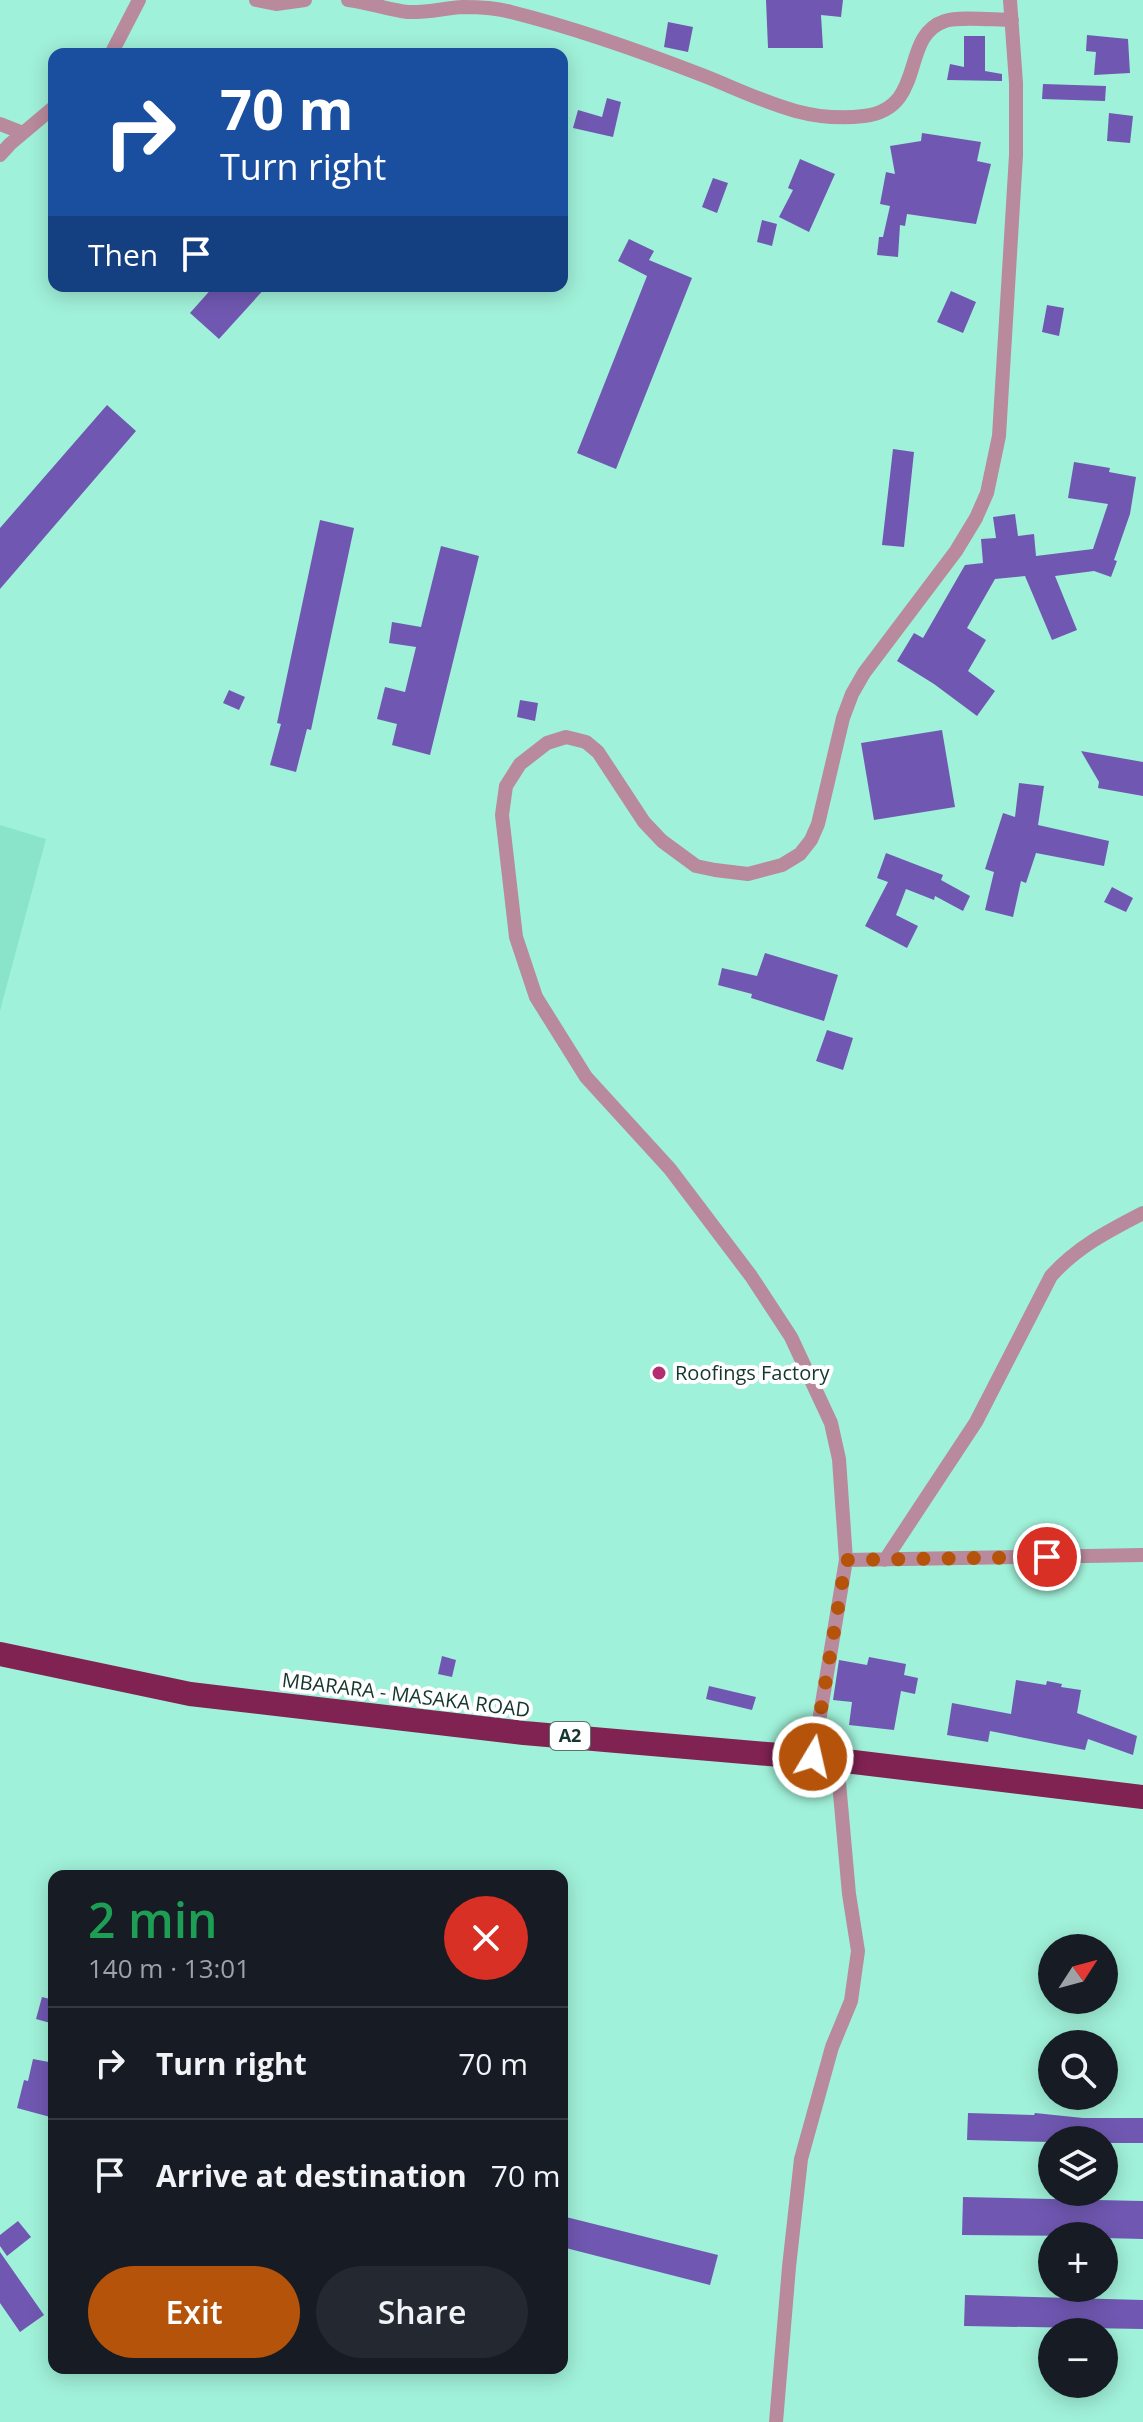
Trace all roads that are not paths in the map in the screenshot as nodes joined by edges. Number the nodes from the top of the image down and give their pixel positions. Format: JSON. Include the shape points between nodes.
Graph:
{"nodes":[{"id":1,"x":139,"y":0,"type":"edge"},
{"id":2,"x":256,"y":0,"type":"edge"},
{"id":3,"x":305,"y":0,"type":"edge"},
{"id":4,"x":348,"y":0,"type":"edge"},
{"id":5,"x":1010,"y":0,"type":"edge"},
{"id":6,"x":1012,"y":20,"type":"junction"},
{"id":7,"x":114,"y":48,"type":"edge"},
{"id":8,"x":48,"y":112,"type":"edge"},
{"id":9,"x":0,"y":124,"type":"edge"},
{"id":10,"x":23,"y":133,"type":"junction"},
{"id":11,"x":0,"y":155,"type":"edge"},
{"id":12,"x":1143,"y":1213,"type":"edge"},
{"id":13,"x":1143,"y":1555,"type":"edge"},
{"id":14,"x":846,"y":1560,"type":"junction"},
{"id":15,"x":885,"y":1560,"type":"junction"},
{"id":16,"x":0,"y":1654,"type":"edge"},
{"id":17,"x":825,"y":1758,"type":"junction"},
{"id":18,"x":1143,"y":1797,"type":"edge"},
{"id":19,"x":776,"y":2422,"type":"edge"}],
"edges":[{"from":1,"to":7,"type":"street"},
{"from":2,"to":3,"type":"street"},
{"from":4,"to":6,"type":"street","via":[[408,12],[507,10],[817,117],[866,116],[900,100],[921,43],[931,28],[947,20]]},
{"from":5,"to":6,"type":"street"},
{"from":6,"to":14,"type":"street","via":[[1016,155],[999,436],[987,493],[956,551],[852,694],[811,840],[782,865],[748,874],[696,866],[644,822],[598,752],[566,737],[547,743],[520,764],[506,786],[502,815],[516,937],[536,997],[586,1077],[670,1169],[791,1337],[831,1423],[839,1459]]},
{"from":8,"to":10,"type":"street"},
{"from":9,"to":10,"type":"street"},
{"from":10,"to":11,"type":"street"},
{"from":12,"to":15,"type":"street","via":[[1093,1239],[1051,1276],[976,1422]]},
{"from":13,"to":15,"type":"street"},
{"from":14,"to":15,"type":"street"},
{"from":14,"to":17,"type":"street"},
{"from":16,"to":17,"type":"highway","name":"MBARARA - MASAKA ROAD","number":"A2","via":[[190,1694],[524,1733]]},
{"from":17,"to":18,"type":"highway","name":"MBARARA - MASAKA ROAD","number":"A2"},
{"from":17,"to":19,"type":"street","via":[[858,1951],[851,2001],[832,2047],[801,2159]]}]}
